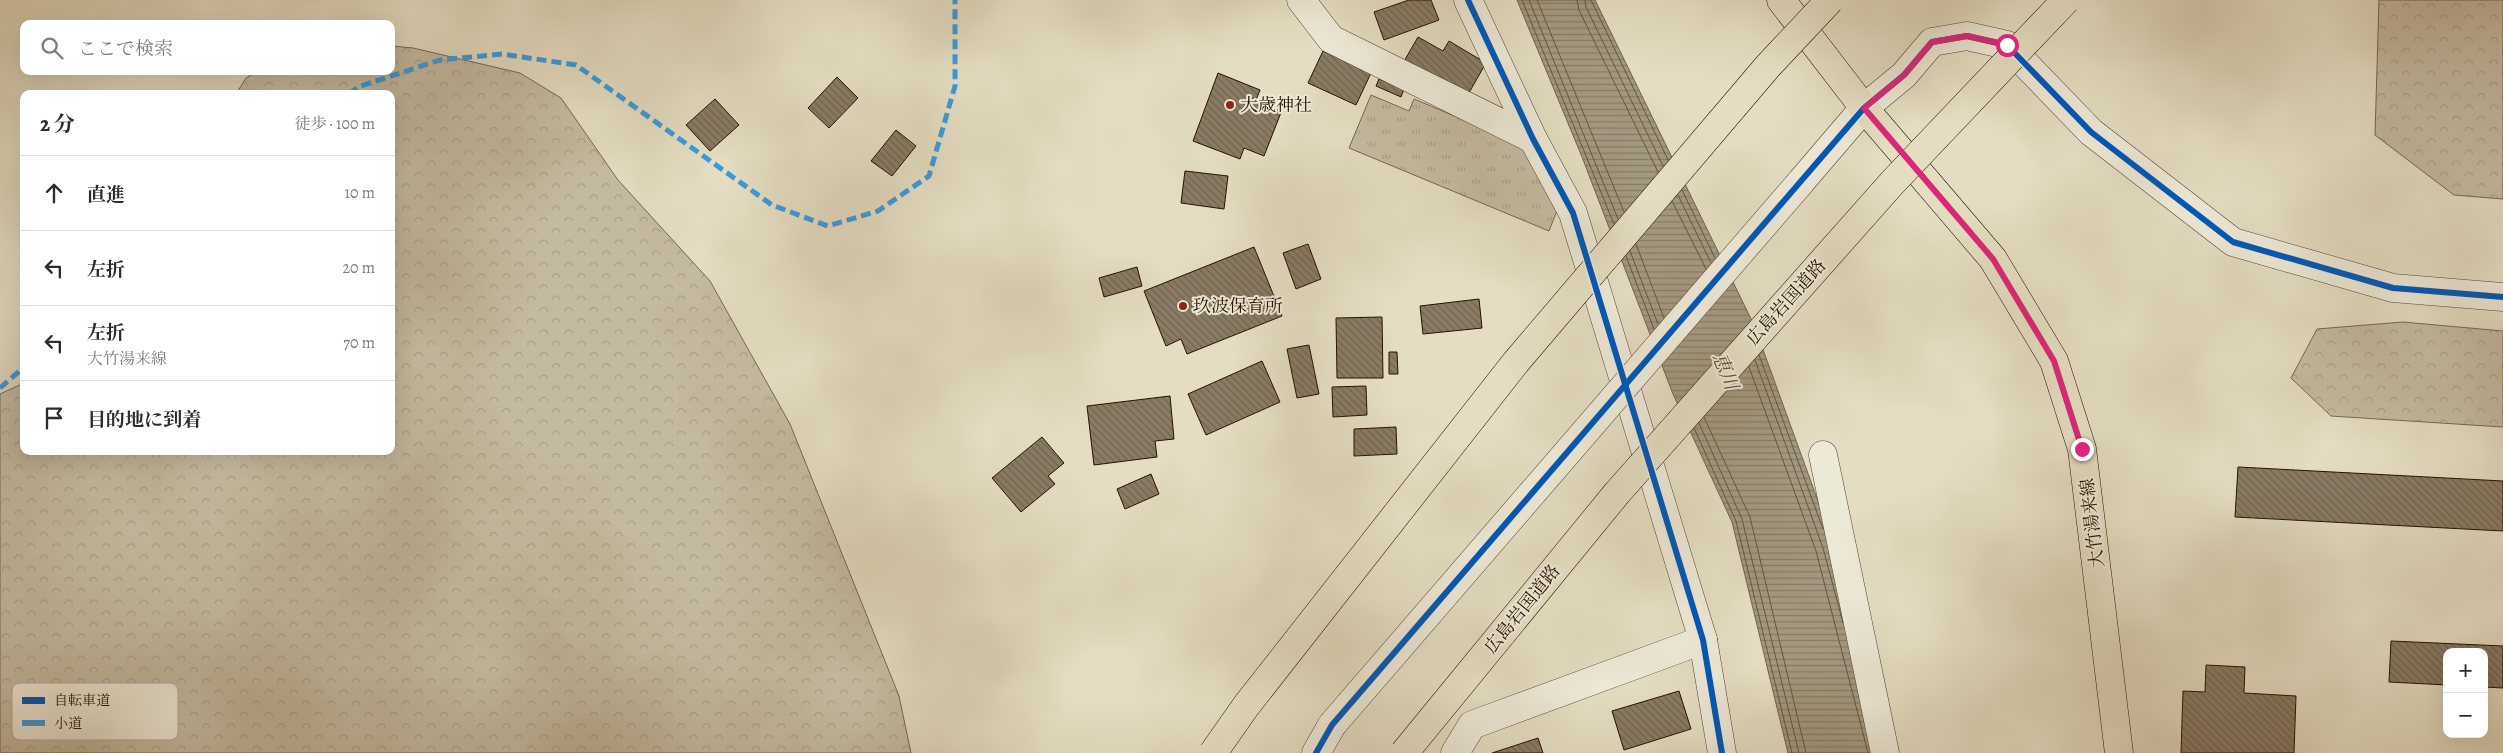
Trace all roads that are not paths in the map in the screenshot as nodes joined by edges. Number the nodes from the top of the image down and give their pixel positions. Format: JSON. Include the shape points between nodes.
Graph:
{"nodes":[{"id":1,"x":1301,"y":0,"type":"edge"},
{"id":2,"x":1468,"y":0,"type":"edge"},
{"id":3,"x":1781,"y":0,"type":"edge"},
{"id":4,"x":1830,"y":0,"type":"edge"},
{"id":5,"x":2066,"y":0,"type":"edge"},
{"id":6,"x":1864,"y":108,"type":"junction"},
{"id":7,"x":1533,"y":139,"type":"junction"},
{"id":8,"x":2503,"y":296,"type":"edge"},
{"id":9,"x":1823,"y":455,"type":"dead end"},
{"id":10,"x":1702,"y":640,"type":"junction"},
{"id":11,"x":1213,"y":753,"type":"edge"},
{"id":12,"x":1316,"y":753,"type":"edge"},
{"id":13,"x":1404,"y":753,"type":"edge"},
{"id":14,"x":1455,"y":753,"type":"edge"},
{"id":15,"x":1722,"y":753,"type":"edge"},
{"id":16,"x":1885,"y":753,"type":"edge"},
{"id":17,"x":2119,"y":753,"type":"edge"}],
"edges":[{"from":1,"to":7,"type":"street","via":[[1331,39]]},
{"from":2,"to":7,"type":"street"},
{"from":3,"to":6,"type":"main road","name":"大竹湯来線"},
{"from":4,"to":11,"type":"main road","bridge":true,"via":[[1768,66],[1516,362],[1246,706]]},
{"from":5,"to":13,"type":"main road","name":"広島岩国道路","bridge":true,"via":[[1892,183],[1617,493]]},
{"from":6,"to":8,"type":"street","via":[[1904,75],[1932,42],[1967,36],[2007,45],[2091,132],[2233,242],[2394,288]]},
{"from":6,"to":12,"type":"street","bridge":true,"via":[[1332,725]]},
{"from":6,"to":17,"type":"main road","name":"大竹湯来線","via":[[1993,259],[2054,361],[2082,449]]},
{"from":7,"to":10,"type":"street","via":[[1574,213]]},
{"from":9,"to":16,"type":"street"},
{"from":10,"to":14,"type":"street","via":[[1472,725]]},
{"from":10,"to":15,"type":"street"}]}
